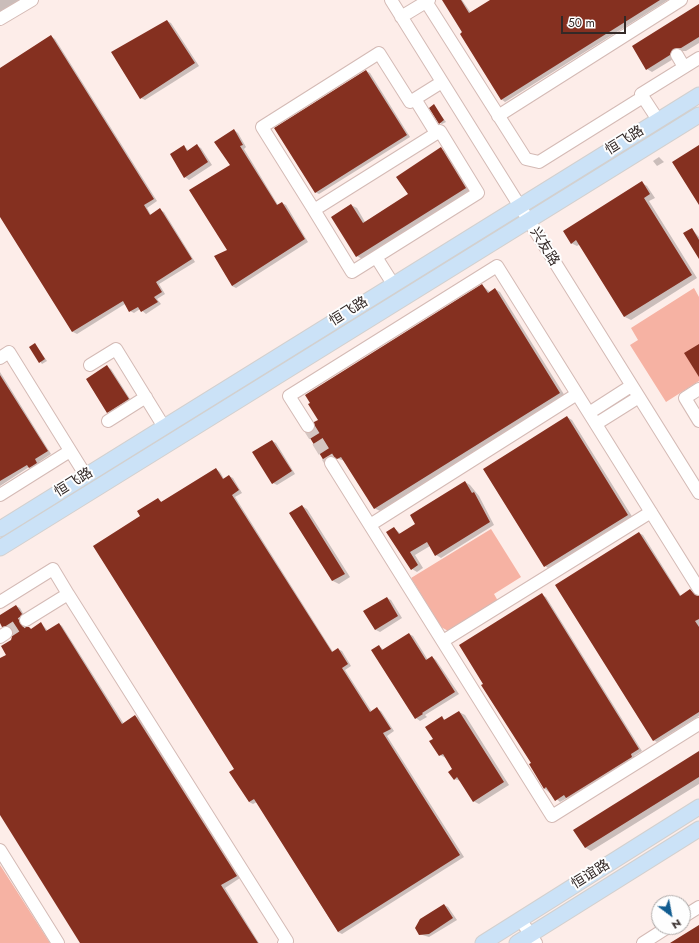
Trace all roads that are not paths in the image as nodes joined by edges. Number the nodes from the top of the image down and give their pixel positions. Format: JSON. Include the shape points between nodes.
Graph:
{"nodes":[{"id":1,"x":32,"y":0,"type":"edge"},
{"id":2,"x":391,"y":0,"type":"edge"},
{"id":3,"x":682,"y":0,"type":"edge"},
{"id":4,"x":427,"y":1,"type":"edge"},
{"id":5,"x":402,"y":17,"type":"junction"},
{"id":6,"x":0,"y":19,"type":"edge"},
{"id":7,"x":677,"y":55,"type":"dead end"},
{"id":8,"x":699,"y":58,"type":"edge"},
{"id":9,"x":684,"y":67,"type":"junction"},
{"id":10,"x":442,"y":82,"type":"junction"},
{"id":11,"x":699,"y":95,"type":"edge"},
{"id":12,"x":643,"y":97,"type":"junction"},
{"id":13,"x":415,"y":99,"type":"junction"},
{"id":14,"x":699,"y":115,"type":"edge"},
{"id":15,"x":498,"y":116,"type":"junction"},
{"id":16,"x":658,"y":120,"type":"junction"},
{"id":17,"x":436,"y":133,"type":"junction"},
{"id":18,"x":519,"y":206,"type":"junction"},
{"id":19,"x":314,"y":210,"type":"junction"},
{"id":20,"x":527,"y":221,"type":"junction"},
{"id":21,"x":376,"y":257,"type":"junction"},
{"id":22,"x":393,"y":284,"type":"junction"},
{"id":23,"x":0,"y":358,"type":"edge"},
{"id":24,"x":90,"y":365,"type":"dead end"},
{"id":25,"x":631,"y":386,"type":"junction"},
{"id":26,"x":699,"y":389,"type":"edge"},
{"id":27,"x":577,"y":394,"type":"junction"},
{"id":28,"x":639,"y":397,"type":"junction"},
{"id":29,"x":146,"y":398,"type":"junction"},
{"id":30,"x":589,"y":413,"type":"junction"},
{"id":31,"x":108,"y":421,"type":"dead end"},
{"id":32,"x":699,"y":421,"type":"edge"},
{"id":33,"x":596,"y":424,"type":"junction"},
{"id":34,"x":308,"y":426,"type":"tunnel mouth"},
{"id":35,"x":164,"y":427,"type":"junction"},
{"id":36,"x":70,"y":451,"type":"junction"},
{"id":37,"x":331,"y":463,"type":"tunnel mouth"},
{"id":38,"x":86,"y":476,"type":"junction"},
{"id":39,"x":699,"y":493,"type":"edge"},
{"id":40,"x":0,"y":494,"type":"edge"},
{"id":41,"x":651,"y":512,"type":"junction"},
{"id":42,"x":370,"y":525,"type":"junction"},
{"id":43,"x":0,"y":529,"type":"edge"},
{"id":44,"x":0,"y":548,"type":"edge"},
{"id":45,"x":699,"y":589,"type":"edge"},
{"id":46,"x":68,"y":594,"type":"junction"},
{"id":47,"x":0,"y":602,"type":"edge"},
{"id":48,"x":26,"y":620,"type":"tunnel mouth"},
{"id":49,"x":443,"y":641,"type":"junction"},
{"id":50,"x":699,"y":724,"type":"edge"},
{"id":51,"x":699,"y":807,"type":"edge"},
{"id":52,"x":699,"y":829,"type":"edge"},
{"id":53,"x":0,"y":850,"type":"edge"},
{"id":54,"x":520,"y":919,"type":"junction"},
{"id":55,"x":656,"y":935,"type":"edge"},
{"id":56,"x":533,"y":939,"type":"edge"},
{"id":57,"x":58,"y":943,"type":"edge"},
{"id":58,"x":284,"y":943,"type":"edge"},
{"id":59,"x":482,"y":943,"type":"edge"},
{"id":60,"x":517,"y":943,"type":"edge"},
{"id":61,"x":644,"y":943,"type":"edge"}],
"edges":[{"from":1,"to":6,"type":"street"},
{"from":2,"to":5,"type":"street","name":"兴友路"},
{"from":3,"to":15,"type":"street"},
{"from":4,"to":5,"type":"street"},
{"from":4,"to":15,"type":"street"},
{"from":5,"to":10,"type":"street","name":"兴友路"},
{"from":7,"to":9,"type":"street"},
{"from":8,"to":9,"type":"street"},
{"from":9,"to":12,"type":"street","via":[[641,94]]},
{"from":10,"to":13,"type":"street"},
{"from":10,"to":18,"type":"street","name":"兴友路"},
{"from":11,"to":16,"type":"main road","name":"恒飞路"},
{"from":12,"to":15,"type":"street","via":[[539,162],[526,159]]},
{"from":12,"to":16,"type":"street"},
{"from":13,"to":17,"type":"street"},
{"from":13,"to":19,"type":"street","via":[[410,102],[379,53],[262,127]]},
{"from":14,"to":20,"type":"main road","name":"恒飞路"},
{"from":16,"to":18,"type":"main road","name":"恒飞路"},
{"from":17,"to":19,"type":"street"},
{"from":17,"to":21,"type":"street","via":[[440,131],[478,193]]},
{"from":18,"to":20,"type":"street","name":"兴友路"},
{"from":18,"to":22,"type":"main road","name":"恒飞路"},
{"from":19,"to":21,"type":"street","via":[[352,272]]},
{"from":20,"to":25,"type":"street","name":"兴友路"},
{"from":20,"to":44,"type":"main road","name":"恒飞路"},
{"from":21,"to":22,"type":"street"},
{"from":22,"to":35,"type":"main road","name":"恒飞路"},
{"from":23,"to":36,"type":"street","via":[[9,352]]},
{"from":24,"to":29,"type":"street","via":[[116,349]]},
{"from":25,"to":28,"type":"street","name":"兴友路"},
{"from":25,"to":30,"type":"street"},
{"from":26,"to":32,"type":"street","via":[[685,398]]},
{"from":27,"to":30,"type":"street"},
{"from":27,"to":34,"type":"street","via":[[497,266],[289,396]]},
{"from":27,"to":42,"type":"street"},
{"from":28,"to":33,"type":"street"},
{"from":28,"to":39,"type":"street","name":"兴友路"},
{"from":29,"to":31,"type":"street"},
{"from":29,"to":35,"type":"street"},
{"from":30,"to":33,"type":"street"},
{"from":33,"to":41,"type":"street"},
{"from":35,"to":38,"type":"main road","name":"恒飞路"},
{"from":36,"to":38,"type":"street"},
{"from":36,"to":40,"type":"street"},
{"from":37,"to":42,"type":"street"},
{"from":38,"to":43,"type":"main road","name":"恒飞路"},
{"from":41,"to":45,"type":"street"},
{"from":41,"to":49,"type":"street"},
{"from":42,"to":49,"type":"street"},
{"from":46,"to":47,"type":"street","via":[[53,569]]},
{"from":46,"to":48,"type":"street"},
{"from":46,"to":58,"type":"street","via":[[287,941]]},
{"from":49,"to":50,"type":"street","via":[[552,816]]},
{"from":51,"to":54,"type":"main road","name":"恒谊路"},
{"from":52,"to":56,"type":"main road","name":"恒谊路"},
{"from":53,"to":57,"type":"street"},
{"from":54,"to":56,"type":"street"},
{"from":54,"to":59,"type":"main road","name":"恒谊路"},
{"from":55,"to":61,"type":"street"},
{"from":56,"to":60,"type":"main road","name":"恒谊路"}]}
